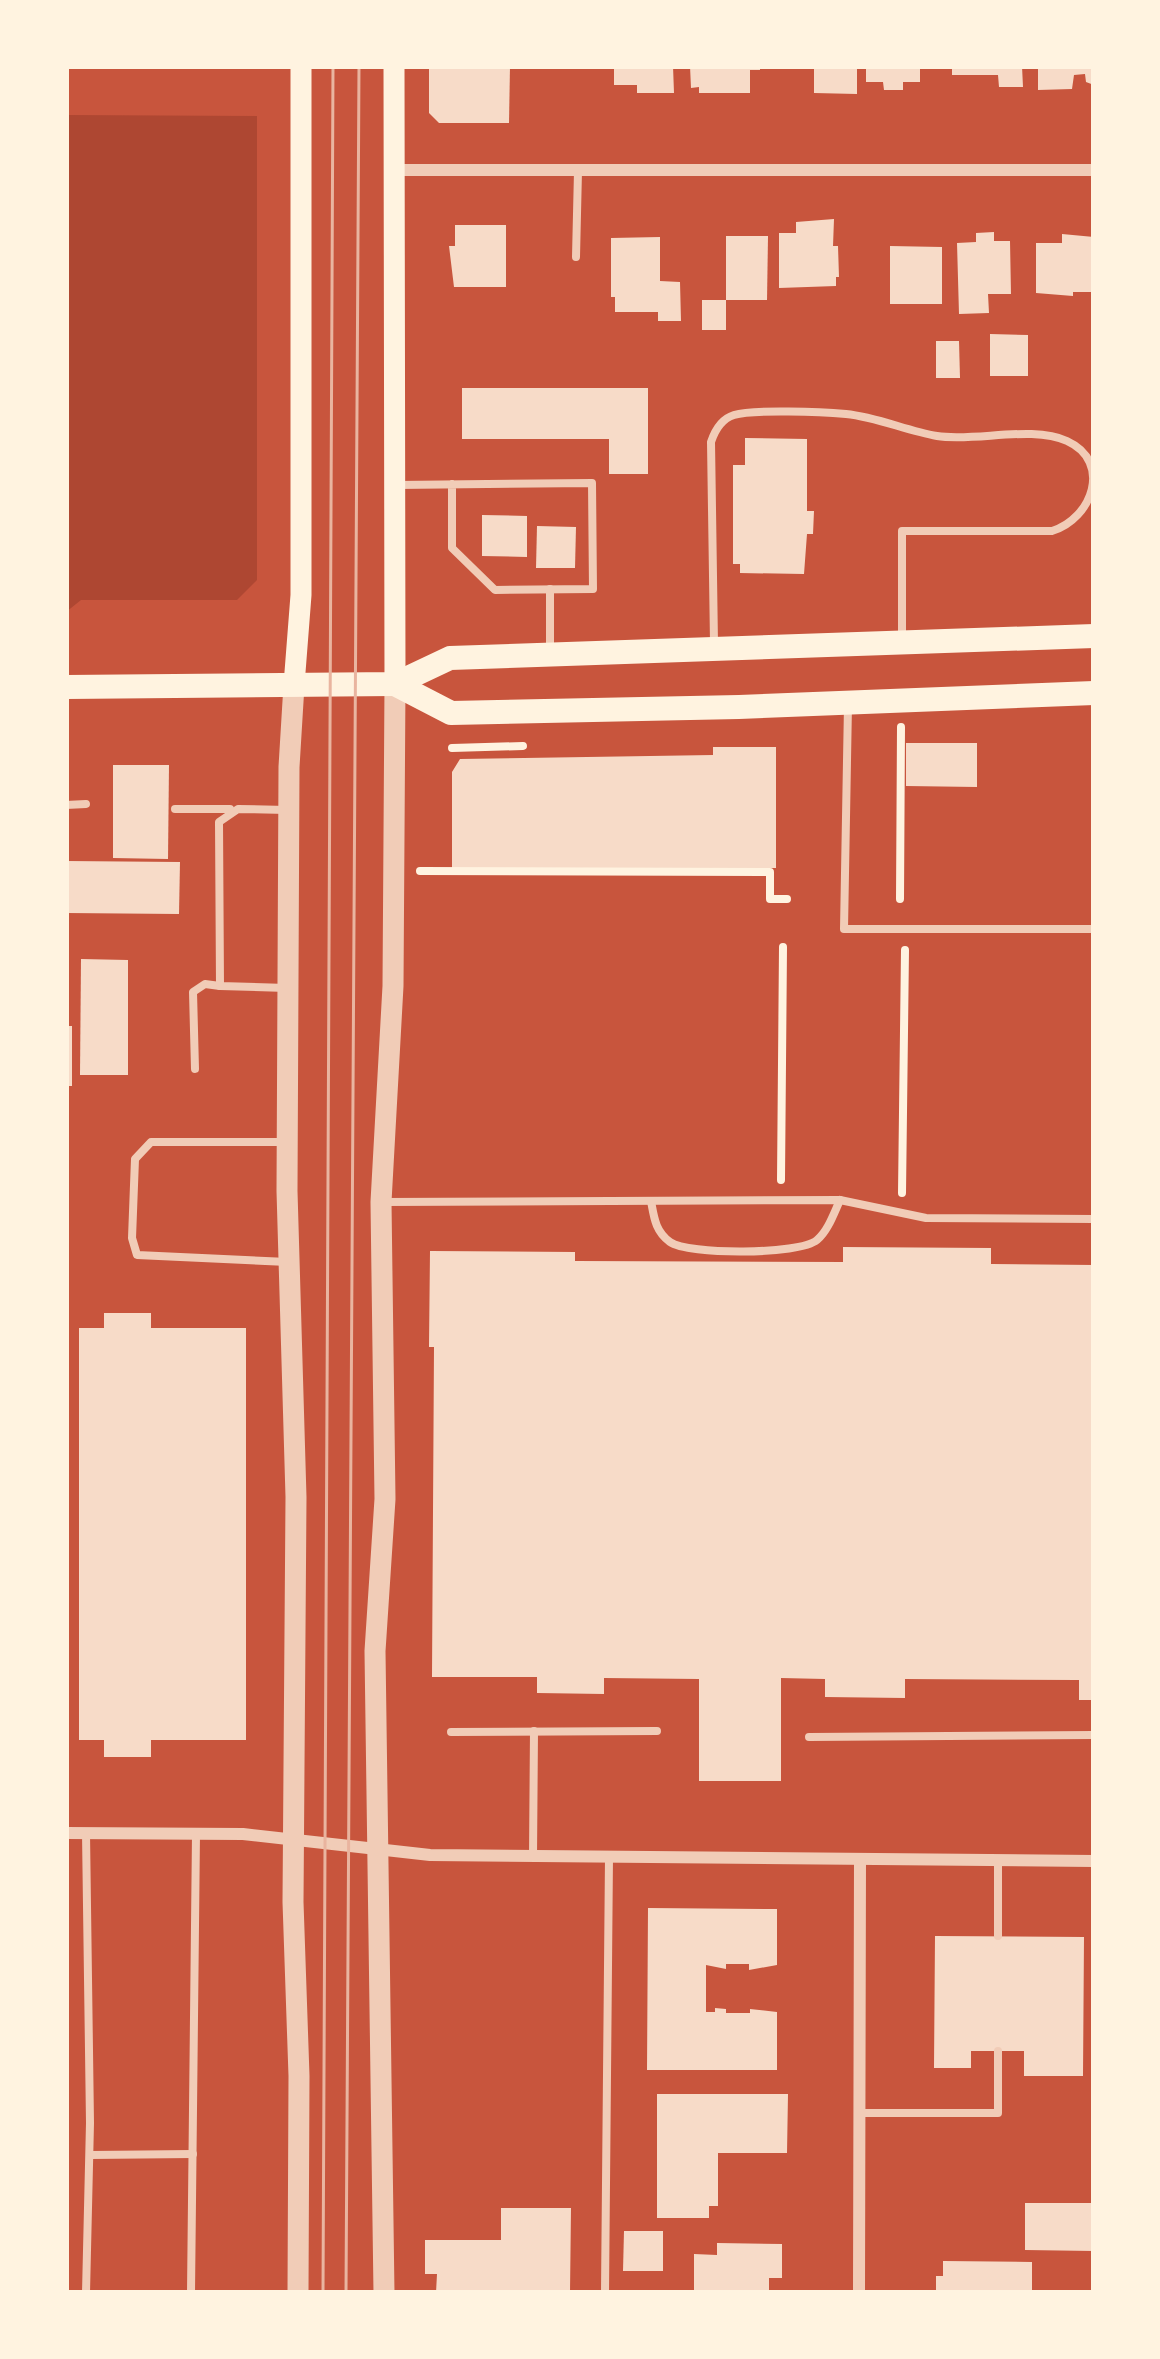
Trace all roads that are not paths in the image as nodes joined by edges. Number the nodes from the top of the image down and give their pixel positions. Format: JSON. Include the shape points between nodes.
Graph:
{"nodes":[{"id":1,"x":301,"y":66,"type":"edge"},
{"id":2,"x":394,"y":66,"type":"edge"},
{"id":3,"x":397,"y":170,"type":"junction"},
{"id":4,"x":578,"y":170,"type":"junction"},
{"id":5,"x":1094,"y":170,"type":"edge"},
{"id":6,"x":576,"y":257,"type":"dead end"},
{"id":7,"x":396,"y":484,"type":"junction"},
{"id":8,"x":452,"y":484,"type":"junction"},
{"id":9,"x":1080,"y":517,"type":"junction"},
{"id":10,"x":1094,"y":517,"type":"edge"},
{"id":11,"x":550,"y":589,"type":"junction"},
{"id":12,"x":1094,"y":636,"type":"edge"},
{"id":13,"x":902,"y":643,"type":"junction"},
{"id":14,"x":715,"y":650,"type":"junction"},
{"id":15,"x":550,"y":655,"type":"junction"},
{"id":16,"x":395,"y":684,"type":"junction"},
{"id":17,"x":294,"y":686,"type":"junction"},
{"id":18,"x":66,"y":687,"type":"edge"},
{"id":19,"x":1094,"y":693,"type":"edge"},
{"id":20,"x":848,"y":703,"type":"junction"},
{"id":21,"x":86,"y":804,"type":"dead end"},
{"id":22,"x":66,"y":805,"type":"edge"},
{"id":23,"x":176,"y":809,"type":"dead end"},
{"id":24,"x":238,"y":809,"type":"junction"},
{"id":25,"x":289,"y":810,"type":"junction"},
{"id":26,"x":1094,"y":928,"type":"edge"},
{"id":27,"x":220,"y":986,"type":"junction"},
{"id":28,"x":288,"y":988,"type":"junction"},
{"id":29,"x":195,"y":1069,"type":"dead end"},
{"id":30,"x":288,"y":1142,"type":"junction"},
{"id":31,"x":840,"y":1200,"type":"junction"},
{"id":32,"x":651,"y":1201,"type":"junction"},
{"id":33,"x":382,"y":1202,"type":"junction"},
{"id":34,"x":1094,"y":1219,"type":"edge"},
{"id":35,"x":290,"y":1262,"type":"junction"},
{"id":36,"x":451,"y":1732,"type":"dead end"},
{"id":37,"x":534,"y":1732,"type":"junction"},
{"id":38,"x":656,"y":1732,"type":"dead end"},
{"id":39,"x":809,"y":1736,"type":"dead end"},
{"id":40,"x":1094,"y":1736,"type":"edge"},
{"id":41,"x":66,"y":1833,"type":"edge"},
{"id":42,"x":86,"y":1834,"type":"junction"},
{"id":43,"x":196,"y":1834,"type":"junction"},
{"id":44,"x":293,"y":1840,"type":"junction"},
{"id":45,"x":380,"y":1849,"type":"junction"},
{"id":46,"x":533,"y":1856,"type":"junction"},
{"id":47,"x":609,"y":1857,"type":"junction"},
{"id":48,"x":860,"y":1859,"type":"junction"},
{"id":49,"x":998,"y":1861,"type":"junction"},
{"id":50,"x":1094,"y":1861,"type":"edge"},
{"id":51,"x":998,"y":1936,"type":"dead end"},
{"id":52,"x":998,"y":2051,"type":"dead end"},
{"id":53,"x":859,"y":2113,"type":"junction"},
{"id":54,"x":193,"y":2154,"type":"junction"},
{"id":55,"x":90,"y":2155,"type":"junction"},
{"id":56,"x":86,"y":2293,"type":"edge"},
{"id":57,"x":191,"y":2293,"type":"edge"},
{"id":58,"x":298,"y":2293,"type":"edge"},
{"id":59,"x":384,"y":2293,"type":"edge"},
{"id":60,"x":605,"y":2293,"type":"edge"},
{"id":61,"x":859,"y":2293,"type":"edge"}],
"edges":[{"from":1,"to":17,"type":"main road"},
{"from":2,"to":3,"type":"main road"},
{"from":3,"to":4,"type":"street"},
{"from":3,"to":7,"type":"main road"},
{"from":4,"to":5,"type":"street"},
{"from":4,"to":6,"type":"lane"},
{"from":7,"to":8,"type":"lane"},
{"from":7,"to":16,"type":"main road"},
{"from":8,"to":11,"type":"lane","via":[[452,548],[495,590]]},
{"from":8,"to":11,"type":"lane","via":[[592,483],[593,589]]},
{"from":9,"to":10,"type":"lane"},
{"from":9,"to":13,"type":"lane","via":[[1052,530],[902,530]]},
{"from":9,"to":14,"type":"lane","via":[[1093,474],[1064,439],[940,437],[848,414],[736,415],[711,442]]},
{"from":11,"to":15,"type":"lane"},
{"from":12,"to":13,"type":"main road"},
{"from":13,"to":14,"type":"main road"},
{"from":14,"to":15,"type":"main road"},
{"from":15,"to":16,"type":"main road","via":[[450,658]]},
{"from":16,"to":17,"type":"main road"},
{"from":16,"to":20,"type":"main road","via":[[451,712]]},
{"from":16,"to":33,"type":"street"},
{"from":17,"to":18,"type":"main road"},
{"from":17,"to":25,"type":"street"},
{"from":19,"to":20,"type":"main road"},
{"from":20,"to":26,"type":"lane","via":[[844,929]]},
{"from":21,"to":22,"type":"lane"},
{"from":23,"to":24,"type":"lane"},
{"from":24,"to":25,"type":"lane"},
{"from":24,"to":27,"type":"lane","via":[[219,822]]},
{"from":25,"to":28,"type":"street"},
{"from":27,"to":28,"type":"lane"},
{"from":27,"to":29,"type":"lane","via":[[193,992]]},
{"from":28,"to":30,"type":"street"},
{"from":30,"to":35,"type":"street"},
{"from":30,"to":35,"type":"lane","via":[[152,1142],[135,1159],[132,1238],[137,1256]]},
{"from":31,"to":32,"type":"lane"},
{"from":31,"to":32,"type":"lane","via":[[817,1240],[770,1250],[680,1248],[657,1228]]},
{"from":31,"to":34,"type":"lane","via":[[926,1218]]},
{"from":32,"to":33,"type":"lane"},
{"from":33,"to":45,"type":"street"},
{"from":35,"to":44,"type":"street"},
{"from":36,"to":37,"type":"lane"},
{"from":37,"to":38,"type":"lane"},
{"from":37,"to":46,"type":"lane"},
{"from":39,"to":40,"type":"lane"},
{"from":41,"to":42,"type":"street"},
{"from":42,"to":43,"type":"street"},
{"from":42,"to":55,"type":"lane"},
{"from":43,"to":44,"type":"street"},
{"from":43,"to":54,"type":"lane"},
{"from":44,"to":45,"type":"street"},
{"from":44,"to":58,"type":"street"},
{"from":45,"to":46,"type":"street"},
{"from":45,"to":59,"type":"street"},
{"from":46,"to":47,"type":"street"},
{"from":47,"to":48,"type":"street"},
{"from":47,"to":60,"type":"lane"},
{"from":48,"to":49,"type":"street"},
{"from":48,"to":53,"type":"street"},
{"from":49,"to":50,"type":"street"},
{"from":49,"to":51,"type":"lane"},
{"from":52,"to":53,"type":"lane","via":[[998,2113]]},
{"from":53,"to":61,"type":"street"},
{"from":54,"to":55,"type":"lane"},
{"from":54,"to":57,"type":"lane"},
{"from":55,"to":56,"type":"lane"}]}
